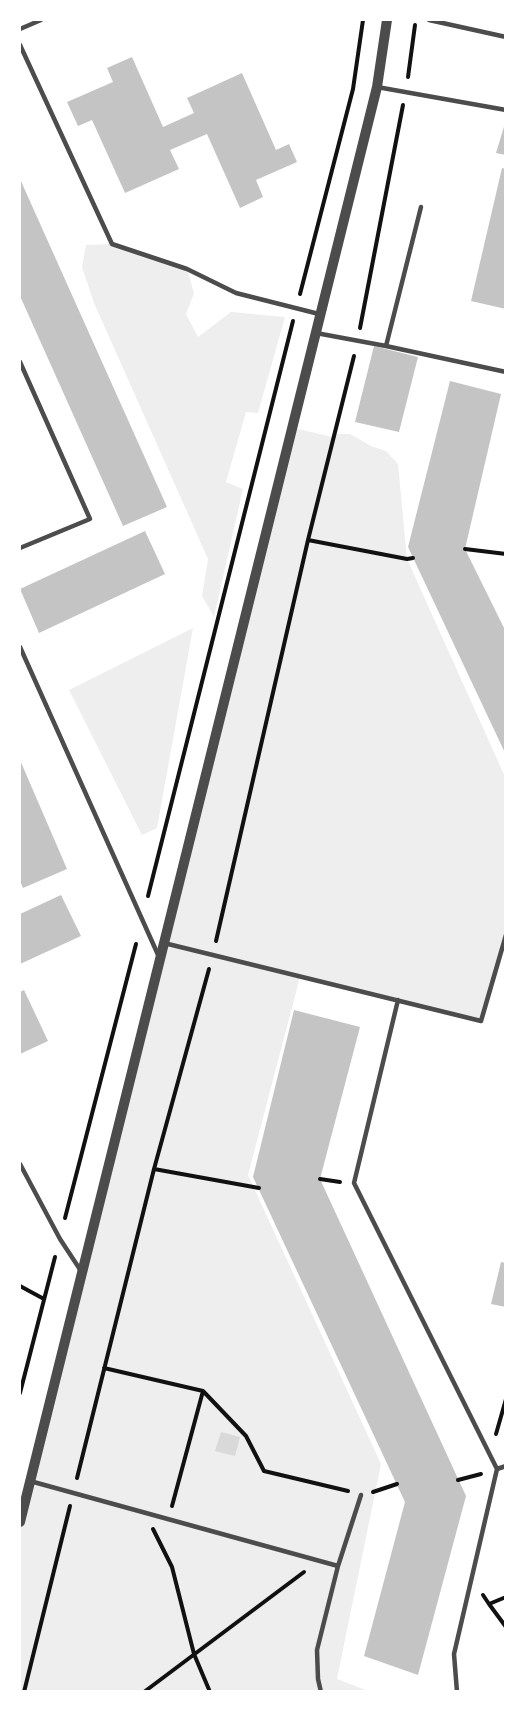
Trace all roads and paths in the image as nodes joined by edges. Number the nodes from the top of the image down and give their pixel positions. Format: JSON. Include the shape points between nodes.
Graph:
{"nodes":[{"id":1,"x":41,"y":20,"type":"edge"},
{"id":2,"x":363,"y":20,"type":"edge"},
{"id":3,"x":387,"y":20,"type":"edge"},
{"id":4,"x":416,"y":20,"type":"edge"},
{"id":5,"x":429,"y":20,"type":"edge"},
{"id":6,"x":20,"y":29,"type":"edge"},
{"id":7,"x":506,"y":37,"type":"edge"},
{"id":8,"x":20,"y":45,"type":"edge"},
{"id":9,"x":377,"y":87,"type":"junction"},
{"id":10,"x":406,"y":93,"type":"junction"},
{"id":11,"x":506,"y":110,"type":"edge"},
{"id":12,"x":421,"y":207,"type":"dead end"},
{"id":13,"x":296,"y":308,"type":"junction"},
{"id":14,"x":321,"y":315,"type":"junction"},
{"id":15,"x":316,"y":333,"type":"junction"},
{"id":16,"x":358,"y":341,"type":"junction"},
{"id":17,"x":386,"y":346,"type":"junction"},
{"id":18,"x":20,"y":362,"type":"edge"},
{"id":19,"x":506,"y":372,"type":"edge"},
{"id":20,"x":308,"y":540,"type":"junction"},
{"id":21,"x":20,"y":548,"type":"edge"},
{"id":22,"x":465,"y":549,"type":"dead end"},
{"id":23,"x":506,"y":554,"type":"edge"},
{"id":24,"x":413,"y":558,"type":"dead end"},
{"id":25,"x":20,"y":647,"type":"edge"},
{"id":26,"x":142,"y":921,"type":"junction"},
{"id":27,"x":506,"y":935,"type":"edge"},
{"id":28,"x":164,"y":943,"type":"junction"},
{"id":29,"x":213,"y":955,"type":"junction"},
{"id":30,"x":160,"y":960,"type":"junction"},
{"id":31,"x":398,"y":1000,"type":"junction"},
{"id":32,"x":20,"y":1164,"type":"edge"},
{"id":33,"x":154,"y":1169,"type":"junction"},
{"id":34,"x":259,"y":1188,"type":"dead end"},
{"id":35,"x":60,"y":1239,"type":"junction"},
{"id":36,"x":82,"y":1273,"type":"junction"},
{"id":37,"x":20,"y":1286,"type":"edge"},
{"id":38,"x":44,"y":1299,"type":"junction"},
{"id":39,"x":104,"y":1368,"type":"junction"},
{"id":40,"x":203,"y":1391,"type":"junction"},
{"id":41,"x":20,"y":1393,"type":"edge"},
{"id":42,"x":506,"y":1399,"type":"edge"},
{"id":43,"x":490,"y":1455,"type":"junction"},
{"id":44,"x":506,"y":1466,"type":"edge"},
{"id":45,"x":497,"y":1469,"type":"junction"},
{"id":46,"x":30,"y":1481,"type":"junction"},
{"id":47,"x":397,"y":1484,"type":"dead end"},
{"id":48,"x":73,"y":1493,"type":"junction"},
{"id":49,"x":362,"y":1495,"type":"junction"},
{"id":50,"x":145,"y":1512,"type":"junction"},
{"id":51,"x":169,"y":1519,"type":"junction"},
{"id":52,"x":20,"y":1522,"type":"edge"},
{"id":53,"x":319,"y":1560,"type":"junction"},
{"id":54,"x":338,"y":1566,"type":"junction"},
{"id":55,"x":471,"y":1580,"type":"junction"},
{"id":56,"x":506,"y":1597,"type":"edge"},
{"id":57,"x":489,"y":1604,"type":"junction"},
{"id":58,"x":506,"y":1628,"type":"edge"},
{"id":59,"x":194,"y":1654,"type":"junction"},
{"id":60,"x":24,"y":1692,"type":"edge"},
{"id":61,"x":144,"y":1692,"type":"edge"},
{"id":62,"x":210,"y":1692,"type":"edge"},
{"id":63,"x":321,"y":1692,"type":"edge"},
{"id":64,"x":457,"y":1692,"type":"edge"}],
"edges":[{"from":1,"to":6,"type":"lane"},
{"from":2,"to":13,"type":"path","via":[[353,89]]},
{"from":3,"to":9,"type":"street"},
{"from":4,"to":10,"type":"path"},
{"from":5,"to":7,"type":"lane"},
{"from":8,"to":13,"type":"lane","via":[[112,244],[187,269],[236,293]]},
{"from":9,"to":10,"type":"lane"},
{"from":9,"to":14,"type":"street"},
{"from":10,"to":11,"type":"lane"},
{"from":10,"to":16,"type":"path"},
{"from":12,"to":17,"type":"lane"},
{"from":13,"to":14,"type":"lane"},
{"from":13,"to":26,"type":"path"},
{"from":14,"to":15,"type":"street"},
{"from":15,"to":16,"type":"lane"},
{"from":15,"to":28,"type":"street"},
{"from":16,"to":17,"type":"lane"},
{"from":16,"to":20,"type":"path"},
{"from":17,"to":19,"type":"lane"},
{"from":18,"to":21,"type":"lane","via":[[90,519]]},
{"from":20,"to":24,"type":"path"},
{"from":20,"to":29,"type":"path"},
{"from":22,"to":23,"type":"path"},
{"from":25,"to":26,"type":"lane"},
{"from":26,"to":30,"type":"lane"},
{"from":26,"to":35,"type":"path"},
{"from":27,"to":31,"type":"lane","via":[[481,1021]]},
{"from":28,"to":29,"type":"lane"},
{"from":28,"to":30,"type":"street"},
{"from":29,"to":31,"type":"lane"},
{"from":29,"to":33,"type":"path"},
{"from":30,"to":36,"type":"street"},
{"from":31,"to":43,"type":"lane","via":[[354,1184]]},
{"from":32,"to":35,"type":"lane"},
{"from":33,"to":34,"type":"path"},
{"from":33,"to":39,"type":"path"},
{"from":35,"to":36,"type":"lane"},
{"from":35,"to":38,"type":"path"},
{"from":36,"to":46,"type":"street"},
{"from":37,"to":38,"type":"path"},
{"from":38,"to":41,"type":"path"},
{"from":39,"to":40,"type":"path"},
{"from":39,"to":48,"type":"path"},
{"from":40,"to":49,"type":"path","via":[[246,1436],[264,1471]]},
{"from":40,"to":51,"type":"path"},
{"from":42,"to":43,"type":"path"},
{"from":43,"to":45,"type":"lane"},
{"from":44,"to":45,"type":"lane"},
{"from":45,"to":55,"type":"lane"},
{"from":46,"to":48,"type":"lane"},
{"from":46,"to":52,"type":"street"},
{"from":47,"to":49,"type":"path"},
{"from":48,"to":50,"type":"lane"},
{"from":48,"to":60,"type":"path"},
{"from":49,"to":54,"type":"lane"},
{"from":50,"to":51,"type":"lane"},
{"from":50,"to":59,"type":"path","via":[[172,1567]]},
{"from":51,"to":53,"type":"lane"},
{"from":53,"to":54,"type":"lane"},
{"from":53,"to":59,"type":"path"},
{"from":54,"to":63,"type":"lane","via":[[317,1650]]},
{"from":55,"to":57,"type":"path"},
{"from":55,"to":64,"type":"lane","via":[[454,1654]]},
{"from":56,"to":57,"type":"path"},
{"from":57,"to":58,"type":"path"},
{"from":59,"to":61,"type":"path"},
{"from":59,"to":62,"type":"path"}]}
